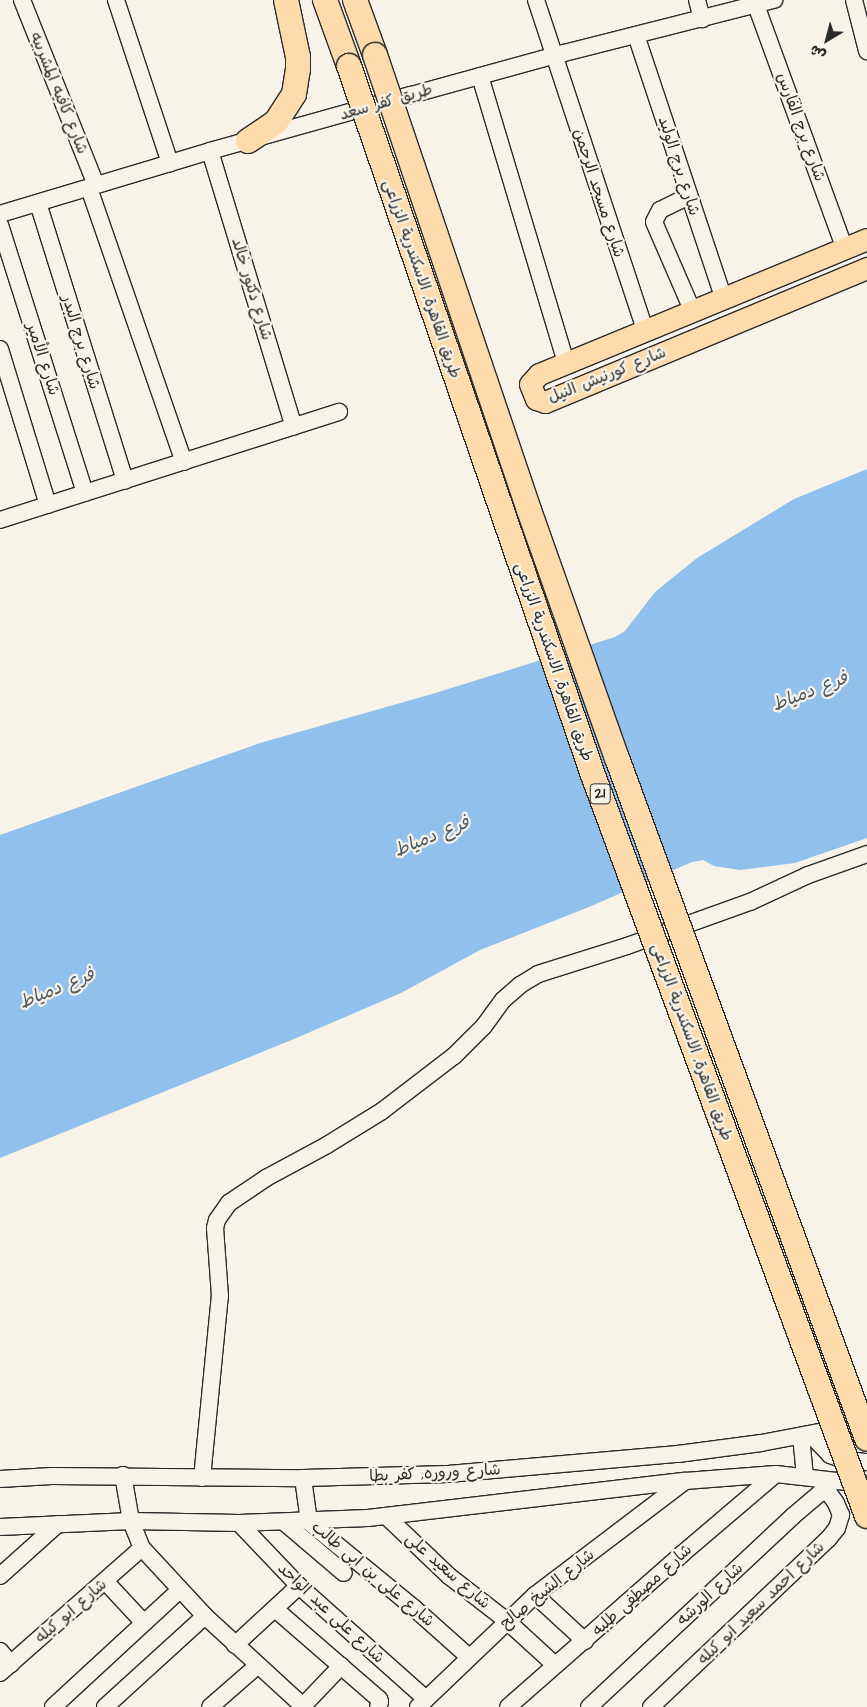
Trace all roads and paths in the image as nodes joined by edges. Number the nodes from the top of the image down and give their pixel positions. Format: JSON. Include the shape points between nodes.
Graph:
{"nodes":[{"id":1,"x":22,"y":0,"type":"edge"},
{"id":2,"x":116,"y":0,"type":"edge"},
{"id":3,"x":286,"y":0,"type":"edge"},
{"id":4,"x":325,"y":0,"type":"edge"},
{"id":5,"x":355,"y":0,"type":"edge"},
{"id":6,"x":536,"y":0,"type":"edge"},
{"id":7,"x":697,"y":0,"type":"edge"},
{"id":8,"x":774,"y":0,"type":"edge"},
{"id":9,"x":854,"y":0,"type":"edge"},
{"id":10,"x":756,"y":5,"type":"junction"},
{"id":11,"x":702,"y":19,"type":"junction"},
{"id":12,"x":636,"y":35,"type":"junction"},
{"id":13,"x":867,"y":51,"type":"edge"},
{"id":14,"x":554,"y":57,"type":"junction"},
{"id":15,"x":480,"y":76,"type":"junction"},
{"id":16,"x":248,"y":141,"type":"junction"},
{"id":17,"x":210,"y":151,"type":"junction"},
{"id":18,"x":170,"y":164,"type":"junction"},
{"id":19,"x":92,"y":187,"type":"junction"},
{"id":20,"x":690,"y":196,"type":"junction"},
{"id":21,"x":38,"y":203,"type":"junction"},
{"id":22,"x":0,"y":214,"type":"edge"},
{"id":23,"x":0,"y":225,"type":"edge"},
{"id":24,"x":867,"y":240,"type":"edge"},
{"id":25,"x":845,"y":249,"type":"junction"},
{"id":26,"x":867,"y":268,"type":"edge"},
{"id":27,"x":723,"y":297,"type":"junction"},
{"id":28,"x":692,"y":310,"type":"junction"},
{"id":29,"x":645,"y":330,"type":"junction"},
{"id":30,"x":0,"y":348,"type":"edge"},
{"id":31,"x":566,"y":363,"type":"junction"},
{"id":32,"x":339,"y":412,"type":"dead end"},
{"id":33,"x":294,"y":427,"type":"junction"},
{"id":34,"x":184,"y":462,"type":"junction"},
{"id":35,"x":125,"y":480,"type":"junction"},
{"id":36,"x":86,"y":493,"type":"junction"},
{"id":37,"x":48,"y":505,"type":"junction"},
{"id":38,"x":0,"y":520,"type":"edge"},
{"id":39,"x":867,"y":854,"type":"edge"},
{"id":40,"x":867,"y":1424,"type":"edge"},
{"id":41,"x":806,"y":1435,"type":"junction"},
{"id":42,"x":867,"y":1439,"type":"edge"},
{"id":43,"x":867,"y":1462,"type":"edge"},
{"id":44,"x":776,"y":1474,"type":"junction"},
{"id":45,"x":123,"y":1475,"type":"junction"},
{"id":46,"x":805,"y":1477,"type":"junction"},
{"id":47,"x":202,"y":1478,"type":"junction"},
{"id":48,"x":303,"y":1478,"type":"junction"},
{"id":49,"x":0,"y":1479,"type":"edge"},
{"id":50,"x":685,"y":1481,"type":"junction"},
{"id":51,"x":867,"y":1484,"type":"edge"},
{"id":52,"x":830,"y":1485,"type":"junction"},
{"id":53,"x":386,"y":1516,"type":"junction"},
{"id":54,"x":867,"y":1516,"type":"edge"},
{"id":55,"x":131,"y":1521,"type":"junction"},
{"id":56,"x":285,"y":1522,"type":"junction"},
{"id":57,"x":309,"y":1522,"type":"junction"},
{"id":58,"x":239,"y":1523,"type":"junction"},
{"id":59,"x":58,"y":1524,"type":"junction"},
{"id":60,"x":0,"y":1527,"type":"edge"},
{"id":61,"x":142,"y":1548,"type":"junction"},
{"id":62,"x":344,"y":1572,"type":"dead end"},
{"id":63,"x":0,"y":1576,"type":"edge"},
{"id":64,"x":105,"y":1581,"type":"junction"},
{"id":65,"x":299,"y":1586,"type":"junction"},
{"id":66,"x":180,"y":1590,"type":"junction"},
{"id":67,"x":535,"y":1596,"type":"junction"},
{"id":68,"x":275,"y":1609,"type":"junction"},
{"id":69,"x":205,"y":1616,"type":"junction"},
{"id":70,"x":507,"y":1620,"type":"junction"},
{"id":71,"x":144,"y":1623,"type":"junction"},
{"id":72,"x":585,"y":1641,"type":"junction"},
{"id":73,"x":235,"y":1645,"type":"junction"},
{"id":74,"x":0,"y":1651,"type":"edge"},
{"id":75,"x":469,"y":1657,"type":"junction"},
{"id":76,"x":555,"y":1665,"type":"junction"},
{"id":77,"x":257,"y":1666,"type":"junction"},
{"id":78,"x":341,"y":1666,"type":"junction"},
{"id":79,"x":5,"y":1669,"type":"edge"},
{"id":80,"x":422,"y":1703,"type":"edge"},
{"id":81,"x":53,"y":1707,"type":"edge"},
{"id":82,"x":105,"y":1707,"type":"edge"},
{"id":83,"x":210,"y":1707,"type":"edge"},
{"id":84,"x":303,"y":1707,"type":"edge"},
{"id":85,"x":378,"y":1707,"type":"edge"},
{"id":86,"x":508,"y":1707,"type":"edge"},
{"id":87,"x":589,"y":1707,"type":"edge"},
{"id":88,"x":651,"y":1707,"type":"edge"}],
"edges":[{"from":1,"to":19,"type":"street","name":"شارع كافيه المشربيه"},
{"from":2,"to":18,"type":"street"},
{"from":3,"to":16,"type":"highway","via":[[298,57],[294,94],[276,122]]},
{"from":4,"to":54,"type":"highway","name":"طريق القاهرة, الاسكندرية الزراعى","number":"21","bridge":true,"via":[[586,756]]},
{"from":5,"to":42,"type":"highway","name":"طريق القاهرة, الاسكندرية الزراعى","number":"21","bridge":true,"via":[[617,758]]},
{"from":6,"to":14,"type":"street","name":"شارع مسجد الرحمن"},
{"from":7,"to":11,"type":"street"},
{"from":8,"to":10,"type":"street","name":"طريق كفر سعد"},
{"from":9,"to":13,"type":"street"},
{"from":10,"to":11,"type":"street","name":"طريق كفر سعد"},
{"from":10,"to":25,"type":"street","name":"شارع برج الفارس"},
{"from":11,"to":12,"type":"street","name":"طريق كفر سعد"},
{"from":12,"to":14,"type":"street","name":"طريق كفر سعد"},
{"from":12,"to":20,"type":"street","name":"شارع برج الوليد"},
{"from":14,"to":15,"type":"street","name":"طريق كفر سعد"},
{"from":14,"to":29,"type":"street","name":"شارع مسجد الرحمن"},
{"from":15,"to":16,"type":"street","name":"طريق كفر سعد"},
{"from":15,"to":31,"type":"street"},
{"from":16,"to":17,"type":"street","name":"طريق كفر سعد"},
{"from":17,"to":18,"type":"street","name":"طريق كفر سعد"},
{"from":17,"to":33,"type":"street","name":"شارع دكتور خالد"},
{"from":18,"to":19,"type":"street","name":"طريق كفر سعد"},
{"from":19,"to":21,"type":"street","name":"طريق كفر سعد"},
{"from":19,"to":34,"type":"street","name":"شارع كافيه المشربيه"},
{"from":20,"to":27,"type":"street","name":"شارع برج الوليد"},
{"from":20,"to":28,"type":"street","via":[[660,210],[654,222]]},
{"from":21,"to":22,"type":"street","name":"طريق كفر سعد"},
{"from":21,"to":35,"type":"street","name":"شارع برج البدر"},
{"from":23,"to":36,"type":"street","name":"شارع الأمير"},
{"from":24,"to":25,"type":"main road","name":"شارع كورنيش النيل"},
{"from":25,"to":27,"type":"main road","name":"شارع كورنيش النيل"},
{"from":26,"to":31,"type":"main road","name":"شارع كورنيش النيل","via":[[539,402],[530,384],[532,380]]},
{"from":27,"to":28,"type":"main road","name":"شارع كورنيش النيل"},
{"from":28,"to":29,"type":"main road","name":"شارع كورنيش النيل"},
{"from":29,"to":31,"type":"main road","name":"شارع كورنيش النيل"},
{"from":30,"to":37,"type":"street"},
{"from":32,"to":33,"type":"street"},
{"from":33,"to":34,"type":"street"},
{"from":34,"to":35,"type":"street"},
{"from":35,"to":36,"type":"street"},
{"from":36,"to":37,"type":"street"},
{"from":37,"to":38,"type":"street"},
{"from":39,"to":47,"type":"street","via":[[808,875],[750,902],[538,974],[504,1000],[454,1056],[382,1111],[228,1203],[216,1220],[215,1228],[220,1296]]},
{"from":40,"to":41,"type":"street","name":"شارع وروره, كفر بطا"},
{"from":41,"to":43,"type":"street","via":[[830,1455]]},
{"from":41,"to":46,"type":"street"},
{"from":41,"to":48,"type":"street","name":"شارع وروره, كفر بطا","via":[[678,1454],[448,1474]]},
{"from":44,"to":46,"type":"street"},
{"from":44,"to":50,"type":"street"},
{"from":44,"to":72,"type":"street","name":"شارع مصطفى طلبه"},
{"from":45,"to":47,"type":"street","name":"شارع وروره, كفر بطا"},
{"from":45,"to":49,"type":"street","name":"شارع وروره, كفر بطا"},
{"from":45,"to":55,"type":"street"},
{"from":46,"to":52,"type":"street"},
{"from":47,"to":48,"type":"street","name":"شارع وروره, كفر بطا"},
{"from":48,"to":57,"type":"street","name":"شارع على بن ابى طالب"},
{"from":50,"to":53,"type":"street"},
{"from":50,"to":67,"type":"street","name":"شارع الشيخ صالح"},
{"from":51,"to":52,"type":"street"},
{"from":52,"to":87,"type":"street","name":"شارع الورشه"},
{"from":52,"to":88,"type":"street","name":"شارع احمد سعيد ابو كيله","via":[[840,1515],[837,1528],[829,1538]]},
{"from":53,"to":57,"type":"street"},
{"from":53,"to":70,"type":"street","name":"شارع سعيد على","via":[[450,1576]]},
{"from":55,"to":58,"type":"street"},
{"from":55,"to":59,"type":"street"},
{"from":55,"to":61,"type":"street"},
{"from":56,"to":57,"type":"street"},
{"from":56,"to":58,"type":"street"},
{"from":56,"to":62,"type":"street"},
{"from":57,"to":75,"type":"street","name":"شارع على بن ابى طالب"},
{"from":58,"to":65,"type":"street","name":"شارع على عبد الواحد"},
{"from":59,"to":60,"type":"street"},
{"from":59,"to":63,"type":"street"},
{"from":61,"to":64,"type":"street","name":"شارع ابو كيله"},
{"from":61,"to":66,"type":"street"},
{"from":64,"to":71,"type":"street"},
{"from":64,"to":79,"type":"street","name":"شارع ابو كيله"},
{"from":65,"to":68,"type":"street"},
{"from":65,"to":80,"type":"street","name":"شارع على عبد الواحد"},
{"from":66,"to":69,"type":"street"},
{"from":66,"to":71,"type":"street"},
{"from":67,"to":70,"type":"street","name":"شارع الشيخ صالح"},
{"from":67,"to":72,"type":"street"},
{"from":68,"to":73,"type":"street"},
{"from":68,"to":78,"type":"street"},
{"from":69,"to":73,"type":"street"},
{"from":69,"to":82,"type":"street"},
{"from":70,"to":75,"type":"street","name":"شارع الشيخ صالح"},
{"from":70,"to":76,"type":"street","name":"شارع سعيد على"},
{"from":71,"to":81,"type":"street"},
{"from":72,"to":76,"type":"street","name":"شارع مصطفى طلبه"},
{"from":73,"to":77,"type":"street"},
{"from":74,"to":79,"type":"street"},
{"from":75,"to":80,"type":"street","name":"شارع الشيخ صالح"},
{"from":76,"to":86,"type":"street","name":"شارع مصطفى طلبه"},
{"from":77,"to":83,"type":"street"},
{"from":77,"to":84,"type":"street"},
{"from":78,"to":84,"type":"street"},
{"from":78,"to":85,"type":"street","via":[[379,1699]]}]}
